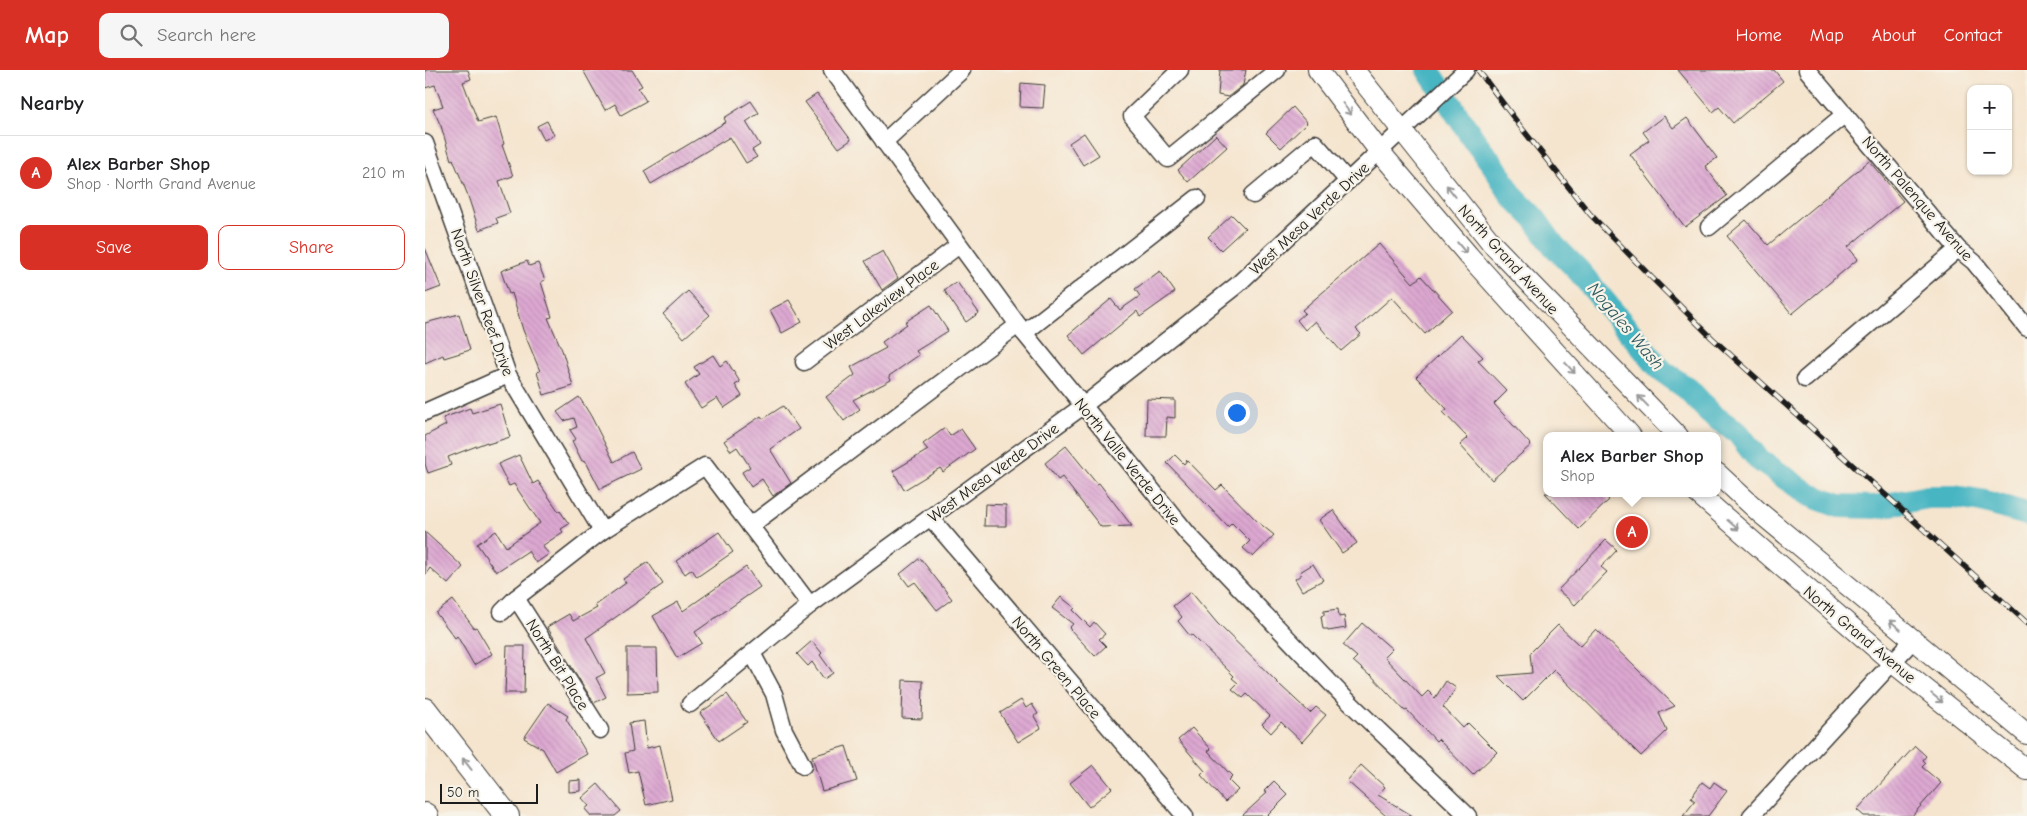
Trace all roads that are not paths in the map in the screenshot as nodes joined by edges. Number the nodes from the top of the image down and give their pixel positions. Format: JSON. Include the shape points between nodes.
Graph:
{"nodes":[{"id":1,"x":832,"y":70,"type":"edge"},
{"id":2,"x":962,"y":70,"type":"edge"},
{"id":3,"x":1180,"y":70,"type":"edge"},
{"id":4,"x":1277,"y":70,"type":"edge"},
{"id":5,"x":1318,"y":70,"type":"edge"},
{"id":6,"x":1354,"y":70,"type":"edge"},
{"id":7,"x":1807,"y":70,"type":"edge"},
{"id":8,"x":1463,"y":73,"type":"edge"},
{"id":9,"x":1845,"y":114,"type":"junction"},
{"id":10,"x":1402,"y":131,"type":"junction"},
{"id":11,"x":884,"y":142,"type":"junction"},
{"id":12,"x":425,"y":143,"type":"edge"},
{"id":13,"x":1380,"y":152,"type":"junction"},
{"id":14,"x":1349,"y":181,"type":"junction"},
{"id":15,"x":1253,"y":195,"type":"dead end"},
{"id":16,"x":1197,"y":198,"type":"dead end"},
{"id":17,"x":1709,"y":227,"type":"dead end"},
{"id":18,"x":959,"y":246,"type":"junction"},
{"id":19,"x":1958,"y":249,"type":"junction"},
{"id":20,"x":2027,"y":328,"type":"edge"},
{"id":21,"x":1021,"y":329,"type":"junction"},
{"id":22,"x":804,"y":362,"type":"dead end"},
{"id":23,"x":509,"y":375,"type":"junction"},
{"id":24,"x":1805,"y":379,"type":"dead end"},
{"id":25,"x":1083,"y":406,"type":"junction"},
{"id":26,"x":425,"y":412,"type":"edge"},
{"id":27,"x":1627,"y":432,"type":"edge"},
{"id":28,"x":1673,"y":432,"type":"edge"},
{"id":29,"x":1721,"y":477,"type":"edge"},
{"id":30,"x":1702,"y":497,"type":"edge"},
{"id":31,"x":930,"y":517,"type":"junction"},
{"id":32,"x":750,"y":526,"type":"junction"},
{"id":33,"x":602,"y":531,"type":"junction"},
{"id":34,"x":516,"y":598,"type":"junction"},
{"id":35,"x":811,"y":605,"type":"junction"},
{"id":36,"x":502,"y":612,"type":"dead end"},
{"id":37,"x":1913,"y":640,"type":"junction"},
{"id":38,"x":751,"y":653,"type":"junction"},
{"id":39,"x":1893,"y":663,"type":"junction"},
{"id":40,"x":690,"y":704,"type":"dead end"},
{"id":41,"x":425,"y":710,"type":"edge"},
{"id":42,"x":600,"y":730,"type":"dead end"},
{"id":43,"x":2027,"y":734,"type":"edge"},
{"id":44,"x":803,"y":766,"type":"dead end"},
{"id":45,"x":2027,"y":770,"type":"edge"},
{"id":46,"x":1458,"y":813,"type":"edge"},
{"id":47,"x":507,"y":816,"type":"edge"},
{"id":48,"x":1185,"y":816,"type":"edge"},
{"id":49,"x":1751,"y":816,"type":"edge"}],
"edges":[{"from":1,"to":11,"type":"street","name":"North Valle Verde Drive"},
{"from":2,"to":11,"type":"street"},
{"from":3,"to":4,"type":"street","via":[[1132,116],[1168,159]]},
{"from":5,"to":13,"type":"main road","name":"North Grand Avenue","one_way":true},
{"from":6,"to":10,"type":"main road","name":"North Grand Avenue"},
{"from":7,"to":9,"type":"street","name":"North Palenque Avenue"},
{"from":8,"to":10,"type":"street","name":"West Mesa Verde Drive"},
{"from":9,"to":17,"type":"street"},
{"from":9,"to":19,"type":"street","name":"North Palenque Avenue"},
{"from":10,"to":13,"type":"street","name":"West Mesa Verde Drive"},
{"from":28,"to":10,"type":"main road","name":"North Grand Avenue","one_way":true,"via":[[1494,246]]},
{"from":11,"to":18,"type":"street","name":"North Valle Verde Drive"},
{"from":12,"to":23,"type":"street","name":"North Silver Reef Drive"},
{"from":13,"to":14,"type":"street","name":"West Mesa Verde Drive"},
{"from":13,"to":27,"type":"main road","name":"North Grand Avenue","one_way":true},
{"from":14,"to":15,"type":"street","via":[[1315,143]]},
{"from":14,"to":25,"type":"street","name":"West Mesa Verde Drive","via":[[1237,285]]},
{"from":16,"to":21,"type":"street"},
{"from":18,"to":21,"type":"street","name":"North Valle Verde Drive"},
{"from":18,"to":22,"type":"street","name":"West Lakeview Place"},
{"from":19,"to":20,"type":"street","name":"North Palenque Avenue","via":[[1974,262]]},
{"from":19,"to":24,"type":"street"},
{"from":21,"to":25,"type":"street","name":"North Valle Verde Drive"},
{"from":21,"to":32,"type":"street"},
{"from":23,"to":26,"type":"street"},
{"from":23,"to":33,"type":"street","name":"North Silver Reef Drive"},
{"from":25,"to":31,"type":"street","name":"West Mesa Verde Drive"},
{"from":25,"to":46,"type":"street","name":"North Valle Verde Drive","via":[[1188,534]]},
{"from":37,"to":29,"type":"main road","name":"North Grand Avenue","one_way":true},
{"from":30,"to":39,"type":"main road","name":"North Grand Avenue","one_way":true},
{"from":31,"to":35,"type":"street","name":"West Mesa Verde Drive"},
{"from":31,"to":48,"type":"street","name":"North Green Place"},
{"from":32,"to":33,"type":"street","via":[[705,466]]},
{"from":32,"to":35,"type":"street"},
{"from":33,"to":34,"type":"street"},
{"from":34,"to":36,"type":"street"},
{"from":34,"to":42,"type":"street","name":"North Bit Place"},
{"from":35,"to":38,"type":"street","name":"West Mesa Verde Drive"},
{"from":37,"to":39,"type":"street"},
{"from":37,"to":43,"type":"main road","name":"North Grand Avenue"},
{"from":38,"to":40,"type":"street","name":"West Mesa Verde Drive"},
{"from":38,"to":44,"type":"street","via":[[775,694],[784,730]]},
{"from":39,"to":45,"type":"main road","name":"North Grand Avenue","one_way":true},
{"from":39,"to":49,"type":"street"},
{"from":47,"to":41,"type":"highway","one_way":true}]}
